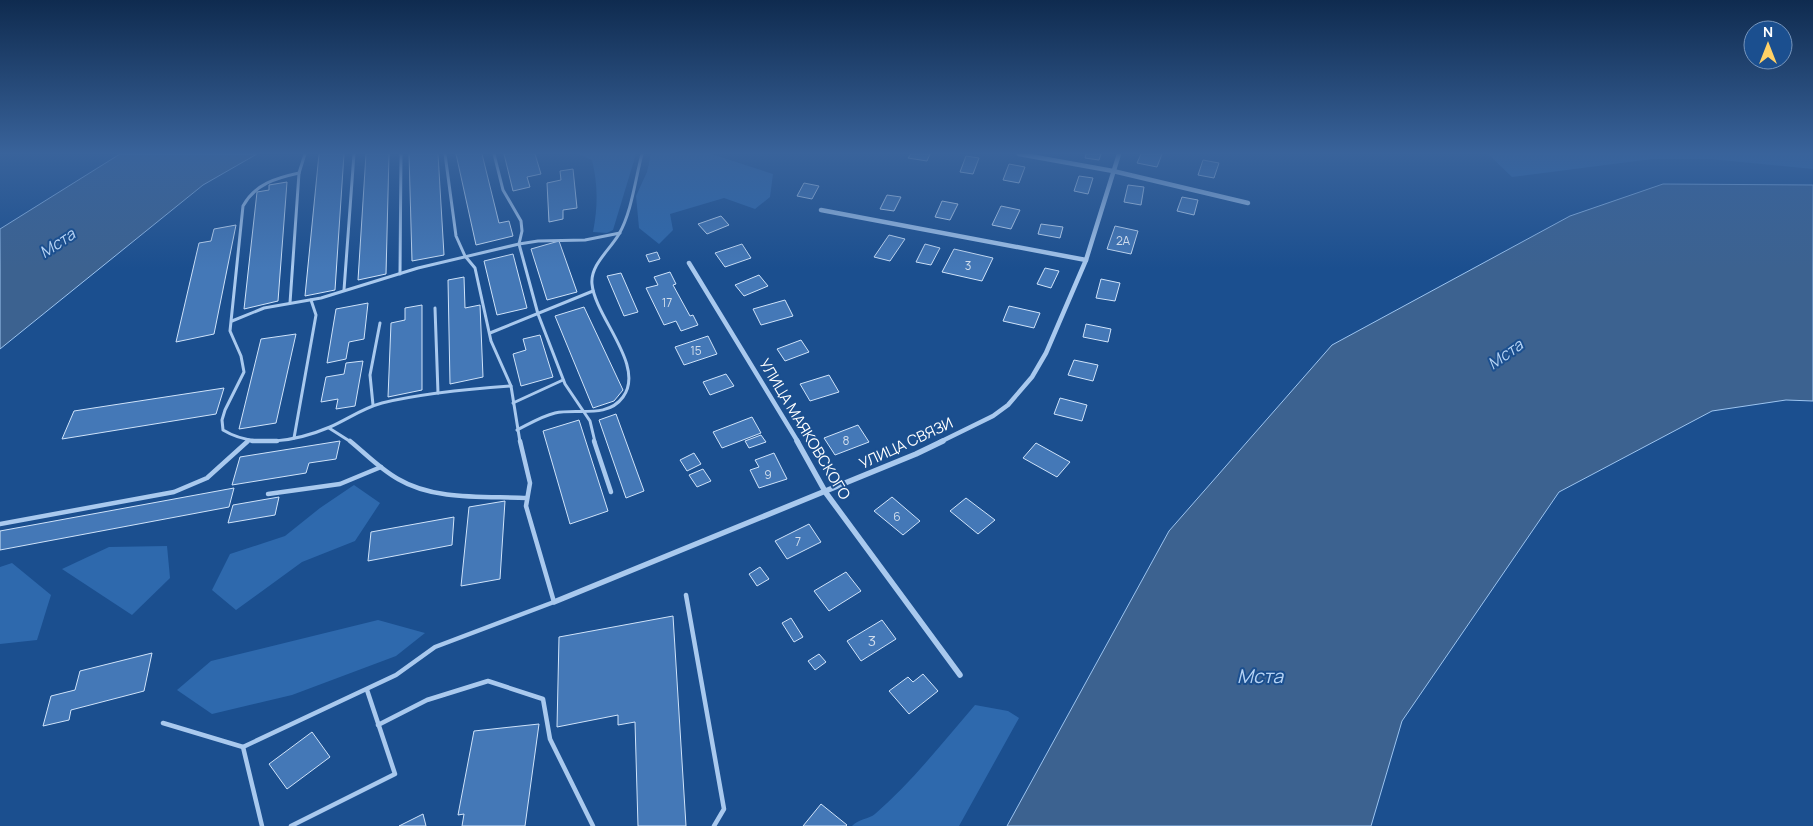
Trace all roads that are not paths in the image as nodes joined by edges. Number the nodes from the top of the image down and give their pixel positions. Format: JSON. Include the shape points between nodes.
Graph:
{"nodes":[{"id":1,"x":252,"y":193,"type":"edge"},
{"id":2,"x":298,"y":193,"type":"edge"},
{"id":3,"x":351,"y":193,"type":"edge"},
{"id":4,"x":401,"y":193,"type":"edge"},
{"id":5,"x":450,"y":193,"type":"edge"},
{"id":6,"x":504,"y":193,"type":"edge"},
{"id":7,"x":631,"y":193,"type":"edge"},
{"id":8,"x":1106,"y":193,"type":"edge"},
{"id":9,"x":1204,"y":193,"type":"edge"},
{"id":10,"x":1248,"y":203,"type":"dead end"},
{"id":11,"x":821,"y":210,"type":"dead end"},
{"id":12,"x":620,"y":233,"type":"junction"},
{"id":13,"x":518,"y":244,"type":"junction"},
{"id":14,"x":465,"y":256,"type":"junction"},
{"id":15,"x":1086,"y":260,"type":"junction"},
{"id":16,"x":689,"y":263,"type":"dead end"},
{"id":17,"x":400,"y":274,"type":"junction"},
{"id":18,"x":344,"y":290,"type":"junction"},
{"id":19,"x":593,"y":291,"type":"junction"},
{"id":20,"x":311,"y":300,"type":"junction"},
{"id":21,"x":290,"y":303,"type":"junction"},
{"id":22,"x":435,"y":308,"type":"dead end"},
{"id":23,"x":538,"y":314,"type":"junction"},
{"id":24,"x":232,"y":321,"type":"junction"},
{"id":25,"x":380,"y":323,"type":"dead end"},
{"id":26,"x":490,"y":333,"type":"junction"},
{"id":27,"x":563,"y":380,"type":"junction"},
{"id":28,"x":511,"y":386,"type":"junction"},
{"id":29,"x":438,"y":393,"type":"junction"},
{"id":30,"x":513,"y":403,"type":"junction"},
{"id":31,"x":373,"y":406,"type":"junction"},
{"id":32,"x":584,"y":413,"type":"junction"},
{"id":33,"x":329,"y":428,"type":"junction"},
{"id":34,"x":517,"y":430,"type":"junction"},
{"id":35,"x":294,"y":438,"type":"junction"},
{"id":36,"x":250,"y":440,"type":"junction"},
{"id":37,"x":381,"y":467,"type":"junction"},
{"id":38,"x":611,"y":492,"type":"dead end"},
{"id":39,"x":826,"y":493,"type":"junction"},
{"id":40,"x":268,"y":494,"type":"dead end"},
{"id":41,"x":527,"y":498,"type":"junction"},
{"id":42,"x":0,"y":524,"type":"edge"},
{"id":43,"x":686,"y":595,"type":"dead end"},
{"id":44,"x":554,"y":602,"type":"junction"},
{"id":45,"x":960,"y":675,"type":"dead end"},
{"id":46,"x":367,"y":690,"type":"junction"},
{"id":47,"x":163,"y":723,"type":"dead end"},
{"id":48,"x":378,"y":725,"type":"junction"},
{"id":49,"x":243,"y":747,"type":"junction"},
{"id":50,"x":262,"y":826,"type":"edge"},
{"id":51,"x":291,"y":826,"type":"edge"},
{"id":52,"x":593,"y":826,"type":"edge"},
{"id":53,"x":714,"y":826,"type":"edge"}],
"edges":[{"from":1,"to":24,"type":"lane","via":[[246,200]]},
{"from":2,"to":21,"type":"lane"},
{"from":3,"to":18,"type":"lane"},
{"from":4,"to":17,"type":"lane"},
{"from":5,"to":14,"type":"lane","via":[[456,236]]},
{"from":6,"to":13,"type":"lane","via":[[521,221]]},
{"from":7,"to":12,"type":"lane"},
{"from":8,"to":15,"type":"street","name":"УЛИЦА СВЯЗИ"},
{"from":9,"to":10,"type":"street"},
{"from":11,"to":15,"type":"street"},
{"from":12,"to":13,"type":"lane","via":[[584,240]]},
{"from":12,"to":19,"type":"lane","via":[[595,269]]},
{"from":13,"to":14,"type":"lane"},
{"from":13,"to":23,"type":"lane"},
{"from":14,"to":17,"type":"lane"},
{"from":14,"to":26,"type":"lane","via":[[475,268]]},
{"from":15,"to":39,"type":"street","name":"УЛИЦА СВЯЗИ","via":[[1046,354],[1008,406],[916,454]]},
{"from":16,"to":39,"type":"street","name":"УЛИЦА МАЯКОВСКОГО","via":[[780,409]]},
{"from":17,"to":18,"type":"lane"},
{"from":18,"to":20,"type":"lane"},
{"from":19,"to":23,"type":"lane"},
{"from":19,"to":32,"type":"lane","via":[[621,345],[627,364],[628,389],[616,404],[594,413]]},
{"from":20,"to":21,"type":"lane"},
{"from":20,"to":35,"type":"lane","via":[[316,315]]},
{"from":21,"to":24,"type":"lane","via":[[264,308]]},
{"from":22,"to":29,"type":"lane"},
{"from":23,"to":26,"type":"lane"},
{"from":23,"to":27,"type":"lane"},
{"from":24,"to":36,"type":"lane","via":[[230,331],[244,372],[225,410],[221,426],[226,434]]},
{"from":25,"to":31,"type":"lane","via":[[369,393]]},
{"from":26,"to":28,"type":"lane"},
{"from":27,"to":30,"type":"lane"},
{"from":27,"to":32,"type":"lane"},
{"from":28,"to":29,"type":"lane"},
{"from":28,"to":30,"type":"lane"},
{"from":29,"to":31,"type":"lane"},
{"from":30,"to":34,"type":"lane"},
{"from":31,"to":33,"type":"lane"},
{"from":32,"to":34,"type":"lane","via":[[549,415]]},
{"from":32,"to":38,"type":"lane","via":[[590,421]]},
{"from":33,"to":35,"type":"lane"},
{"from":33,"to":37,"type":"lane","via":[[348,438]]},
{"from":34,"to":41,"type":"lane","via":[[530,483]]},
{"from":35,"to":36,"type":"lane"},
{"from":36,"to":42,"type":"lane","via":[[219,471],[192,486]]},
{"from":37,"to":40,"type":"lane","via":[[367,476],[340,485]]},
{"from":37,"to":41,"type":"lane","via":[[420,488],[445,493]]},
{"from":39,"to":44,"type":"street","name":"УЛИЦА СВЯЗИ"},
{"from":39,"to":45,"type":"street","name":"УЛИЦА МАЯКОВСКОГО"},
{"from":41,"to":44,"type":"lane","via":[[532,531]]},
{"from":43,"to":53,"type":"lane","via":[[724,809]]},
{"from":44,"to":46,"type":"lane","via":[[435,647],[396,675]]},
{"from":46,"to":48,"type":"lane"},
{"from":46,"to":49,"type":"lane"},
{"from":47,"to":49,"type":"lane"},
{"from":48,"to":51,"type":"lane","via":[[395,774]]},
{"from":48,"to":52,"type":"lane","via":[[427,700],[488,681],[543,699],[550,739]]},
{"from":49,"to":50,"type":"lane"}]}
